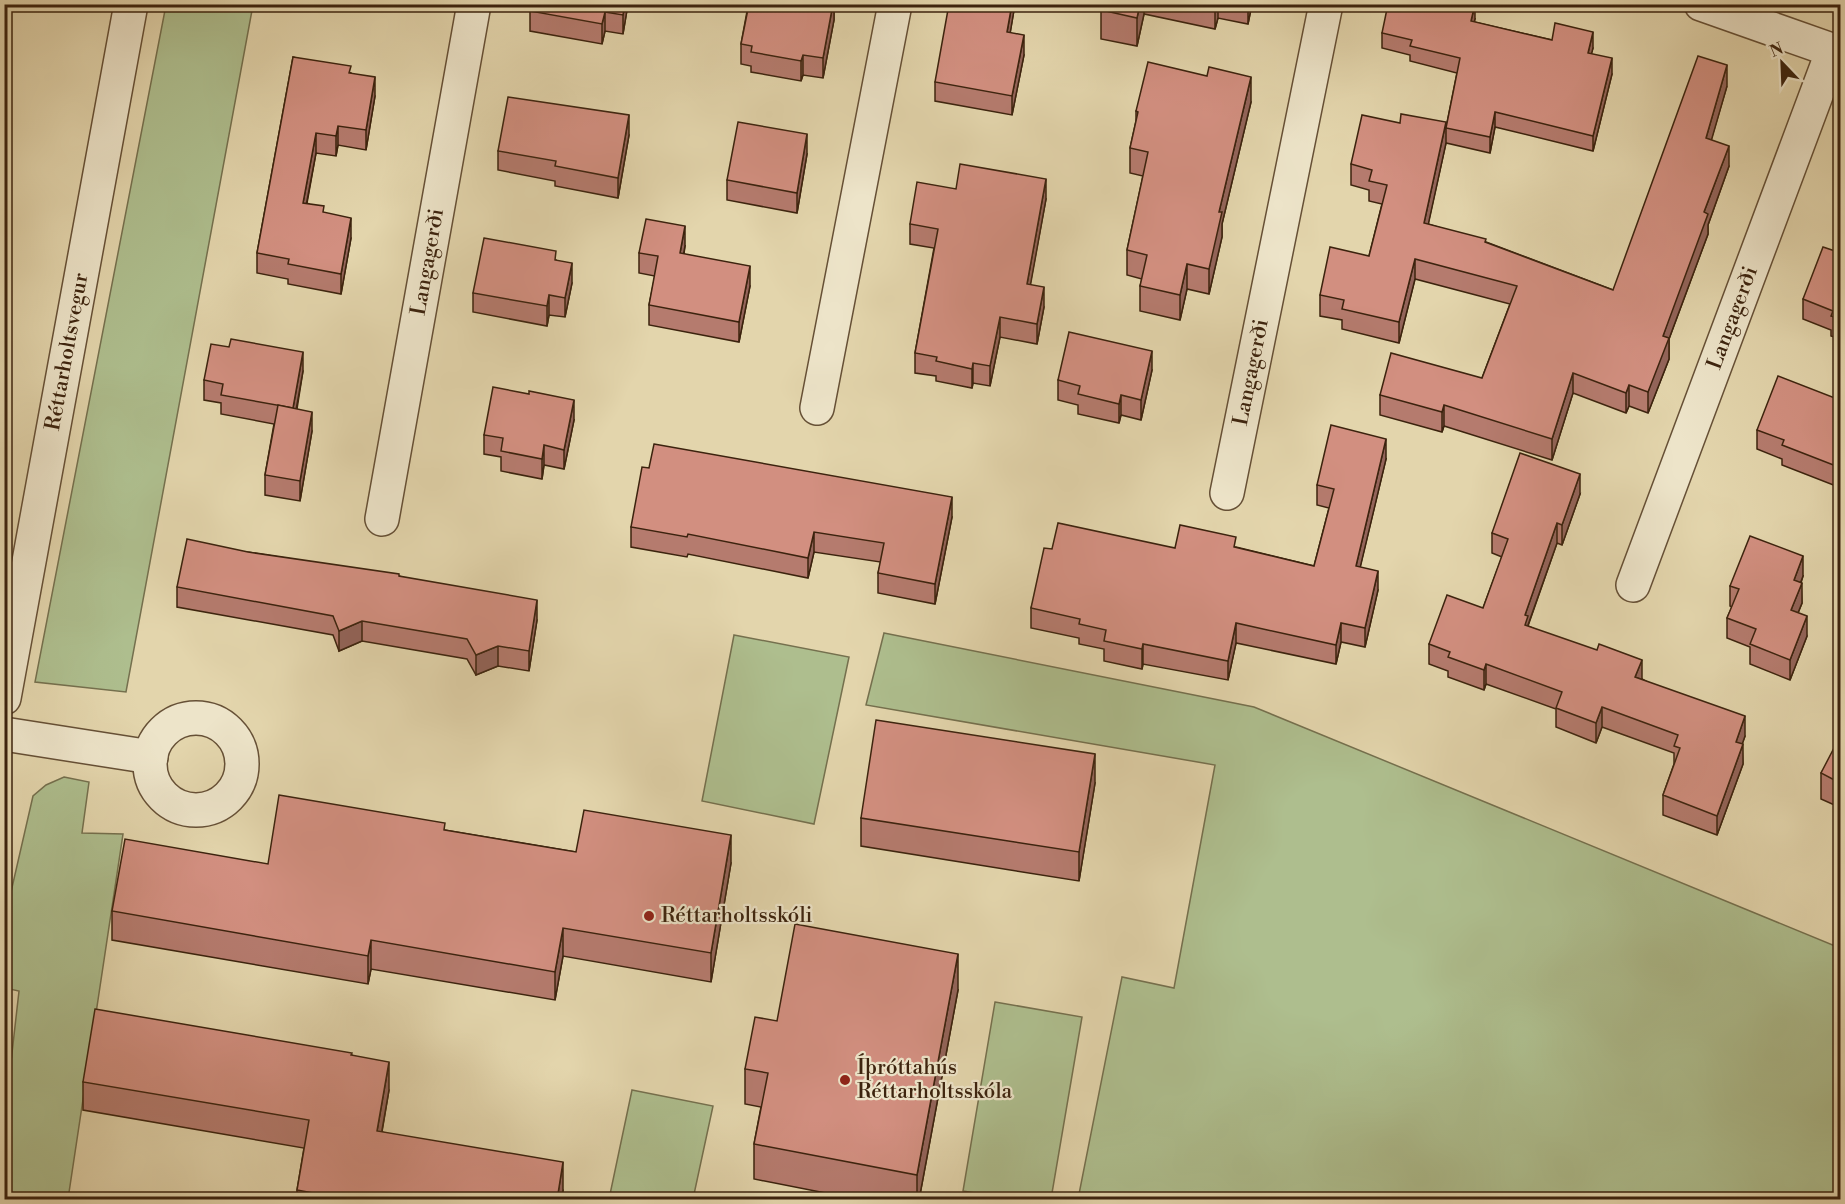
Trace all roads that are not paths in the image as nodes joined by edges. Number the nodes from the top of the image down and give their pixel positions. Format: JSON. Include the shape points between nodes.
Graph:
{"nodes":[{"id":1,"x":131,"y":4,"type":"edge"},
{"id":2,"x":474,"y":4,"type":"edge"},
{"id":3,"x":895,"y":4,"type":"edge"},
{"id":4,"x":1326,"y":4,"type":"edge"},
{"id":5,"x":1701,"y":4,"type":"edge"},
{"id":6,"x":1837,"y":51,"type":"edge"},
{"id":7,"x":817,"y":408,"type":"dead end"},
{"id":8,"x":1227,"y":493,"type":"dead end"},
{"id":9,"x":382,"y":519,"type":"dead end"},
{"id":10,"x":1633,"y":585,"type":"dead end"},
{"id":11,"x":4,"y":698,"type":"edge"},
{"id":12,"x":4,"y":734,"type":"edge"},
{"id":13,"x":151,"y":757,"type":"dead end"}],
"edges":[{"from":1,"to":11,"type":"street","name":"Réttarholtsvegur"},
{"from":2,"to":9,"type":"street","name":"Langagerði"},
{"from":3,"to":7,"type":"street"},
{"from":4,"to":8,"type":"street","name":"Langagerði"},
{"from":5,"to":6,"type":"street","name":"Langagerði"},
{"from":6,"to":10,"type":"street","name":"Langagerði"},
{"from":12,"to":13,"type":"street"}]}
